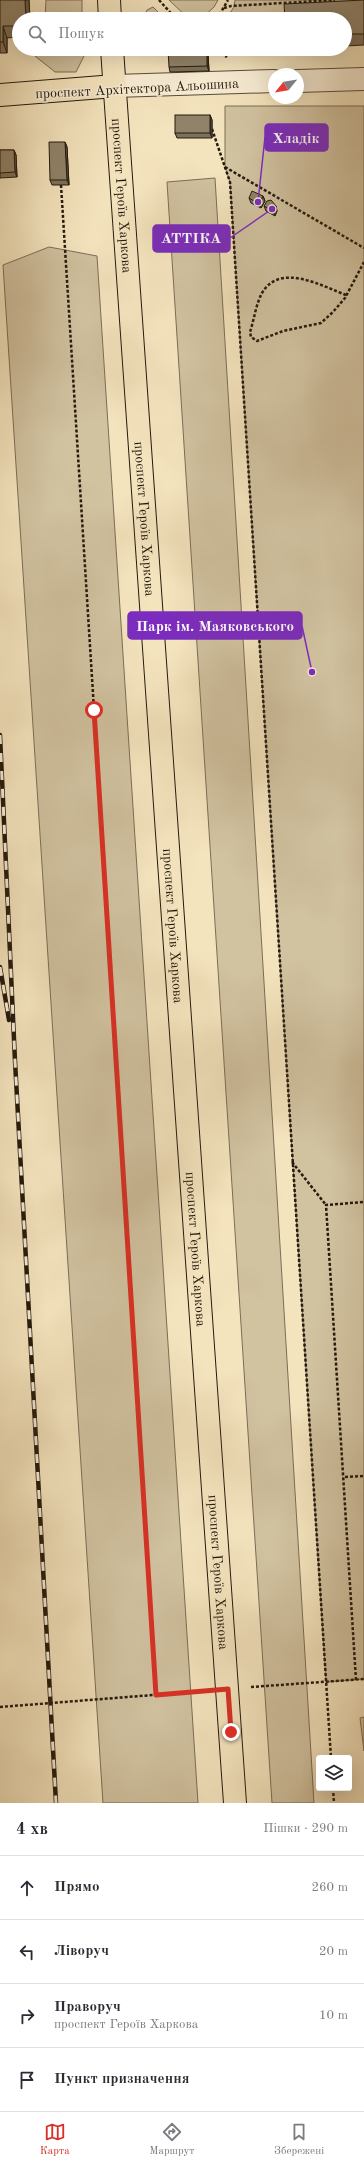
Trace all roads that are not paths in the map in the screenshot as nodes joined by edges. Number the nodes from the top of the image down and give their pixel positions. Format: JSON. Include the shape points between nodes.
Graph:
{"nodes":[{"id":1,"x":109,"y":0,"type":"edge"},
{"id":2,"x":110,"y":12,"type":"edge"},
{"id":3,"x":113,"y":56,"type":"edge"},
{"id":4,"x":364,"y":79,"type":"edge"},
{"id":5,"x":268,"y":81,"type":"edge"},
{"id":6,"x":304,"y":81,"type":"edge"},
{"id":7,"x":115,"y":86,"type":"junction"},
{"id":8,"x":0,"y":95,"type":"edge"},
{"id":9,"x":235,"y":1803,"type":"edge"}],
"edges":[{"from":1,"to":2,"type":"main road"},
{"from":3,"to":7,"type":"main road","name":"проспект Героїв Харкова"},
{"from":4,"to":6,"type":"street"},
{"from":5,"to":7,"type":"street","name":"проспект Архітектора Альошина"},
{"from":7,"to":8,"type":"main road","name":"проспект Архітектора Альошина"},
{"from":7,"to":9,"type":"main road","name":"проспект Героїв Харкова"}]}
